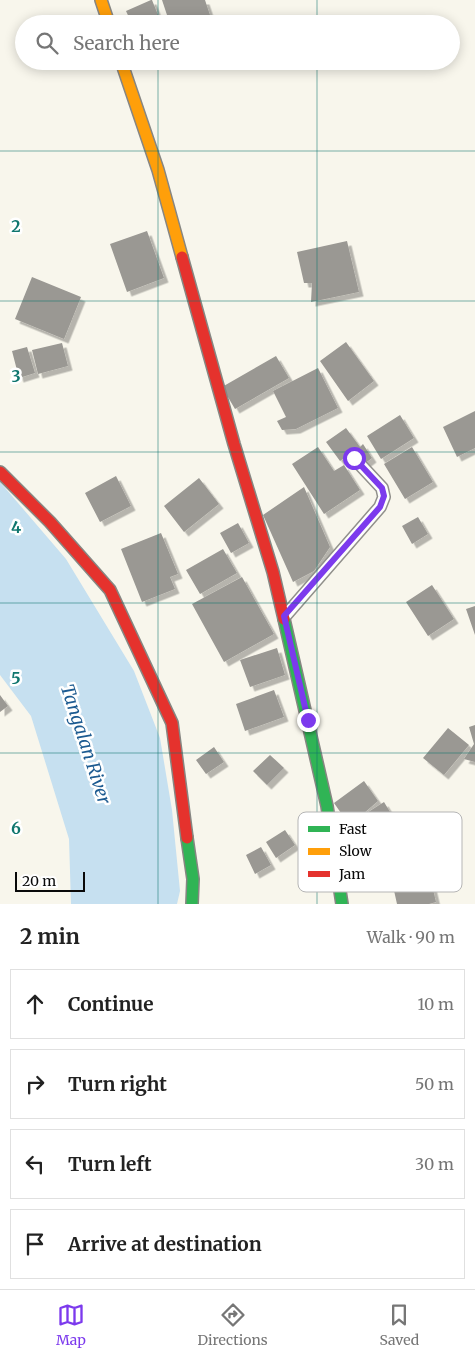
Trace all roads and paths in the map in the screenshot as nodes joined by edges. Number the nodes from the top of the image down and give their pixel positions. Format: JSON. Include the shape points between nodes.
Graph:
{"nodes":[{"id":1,"x":101,"y":0,"type":"edge"},
{"id":2,"x":106,"y":15,"type":"edge"},
{"id":3,"x":124,"y":70,"type":"edge"},
{"id":4,"x":354,"y":458,"type":"dead end"},
{"id":5,"x":0,"y":472,"type":"edge"},
{"id":6,"x":284,"y":616,"type":"junction"},
{"id":7,"x":329,"y":812,"type":"edge"},
{"id":8,"x":192,"y":904,"type":"edge"}],
"edges":[{"from":1,"to":2,"type":"street"},
{"from":3,"to":6,"type":"street","via":[[158,170]]},
{"from":4,"to":6,"type":"lane","via":[[382,488],[384,496],[380,507]]},
{"from":5,"to":8,"type":"street","via":[[110,590],[172,723],[193,879]]},
{"from":6,"to":7,"type":"street"}]}
